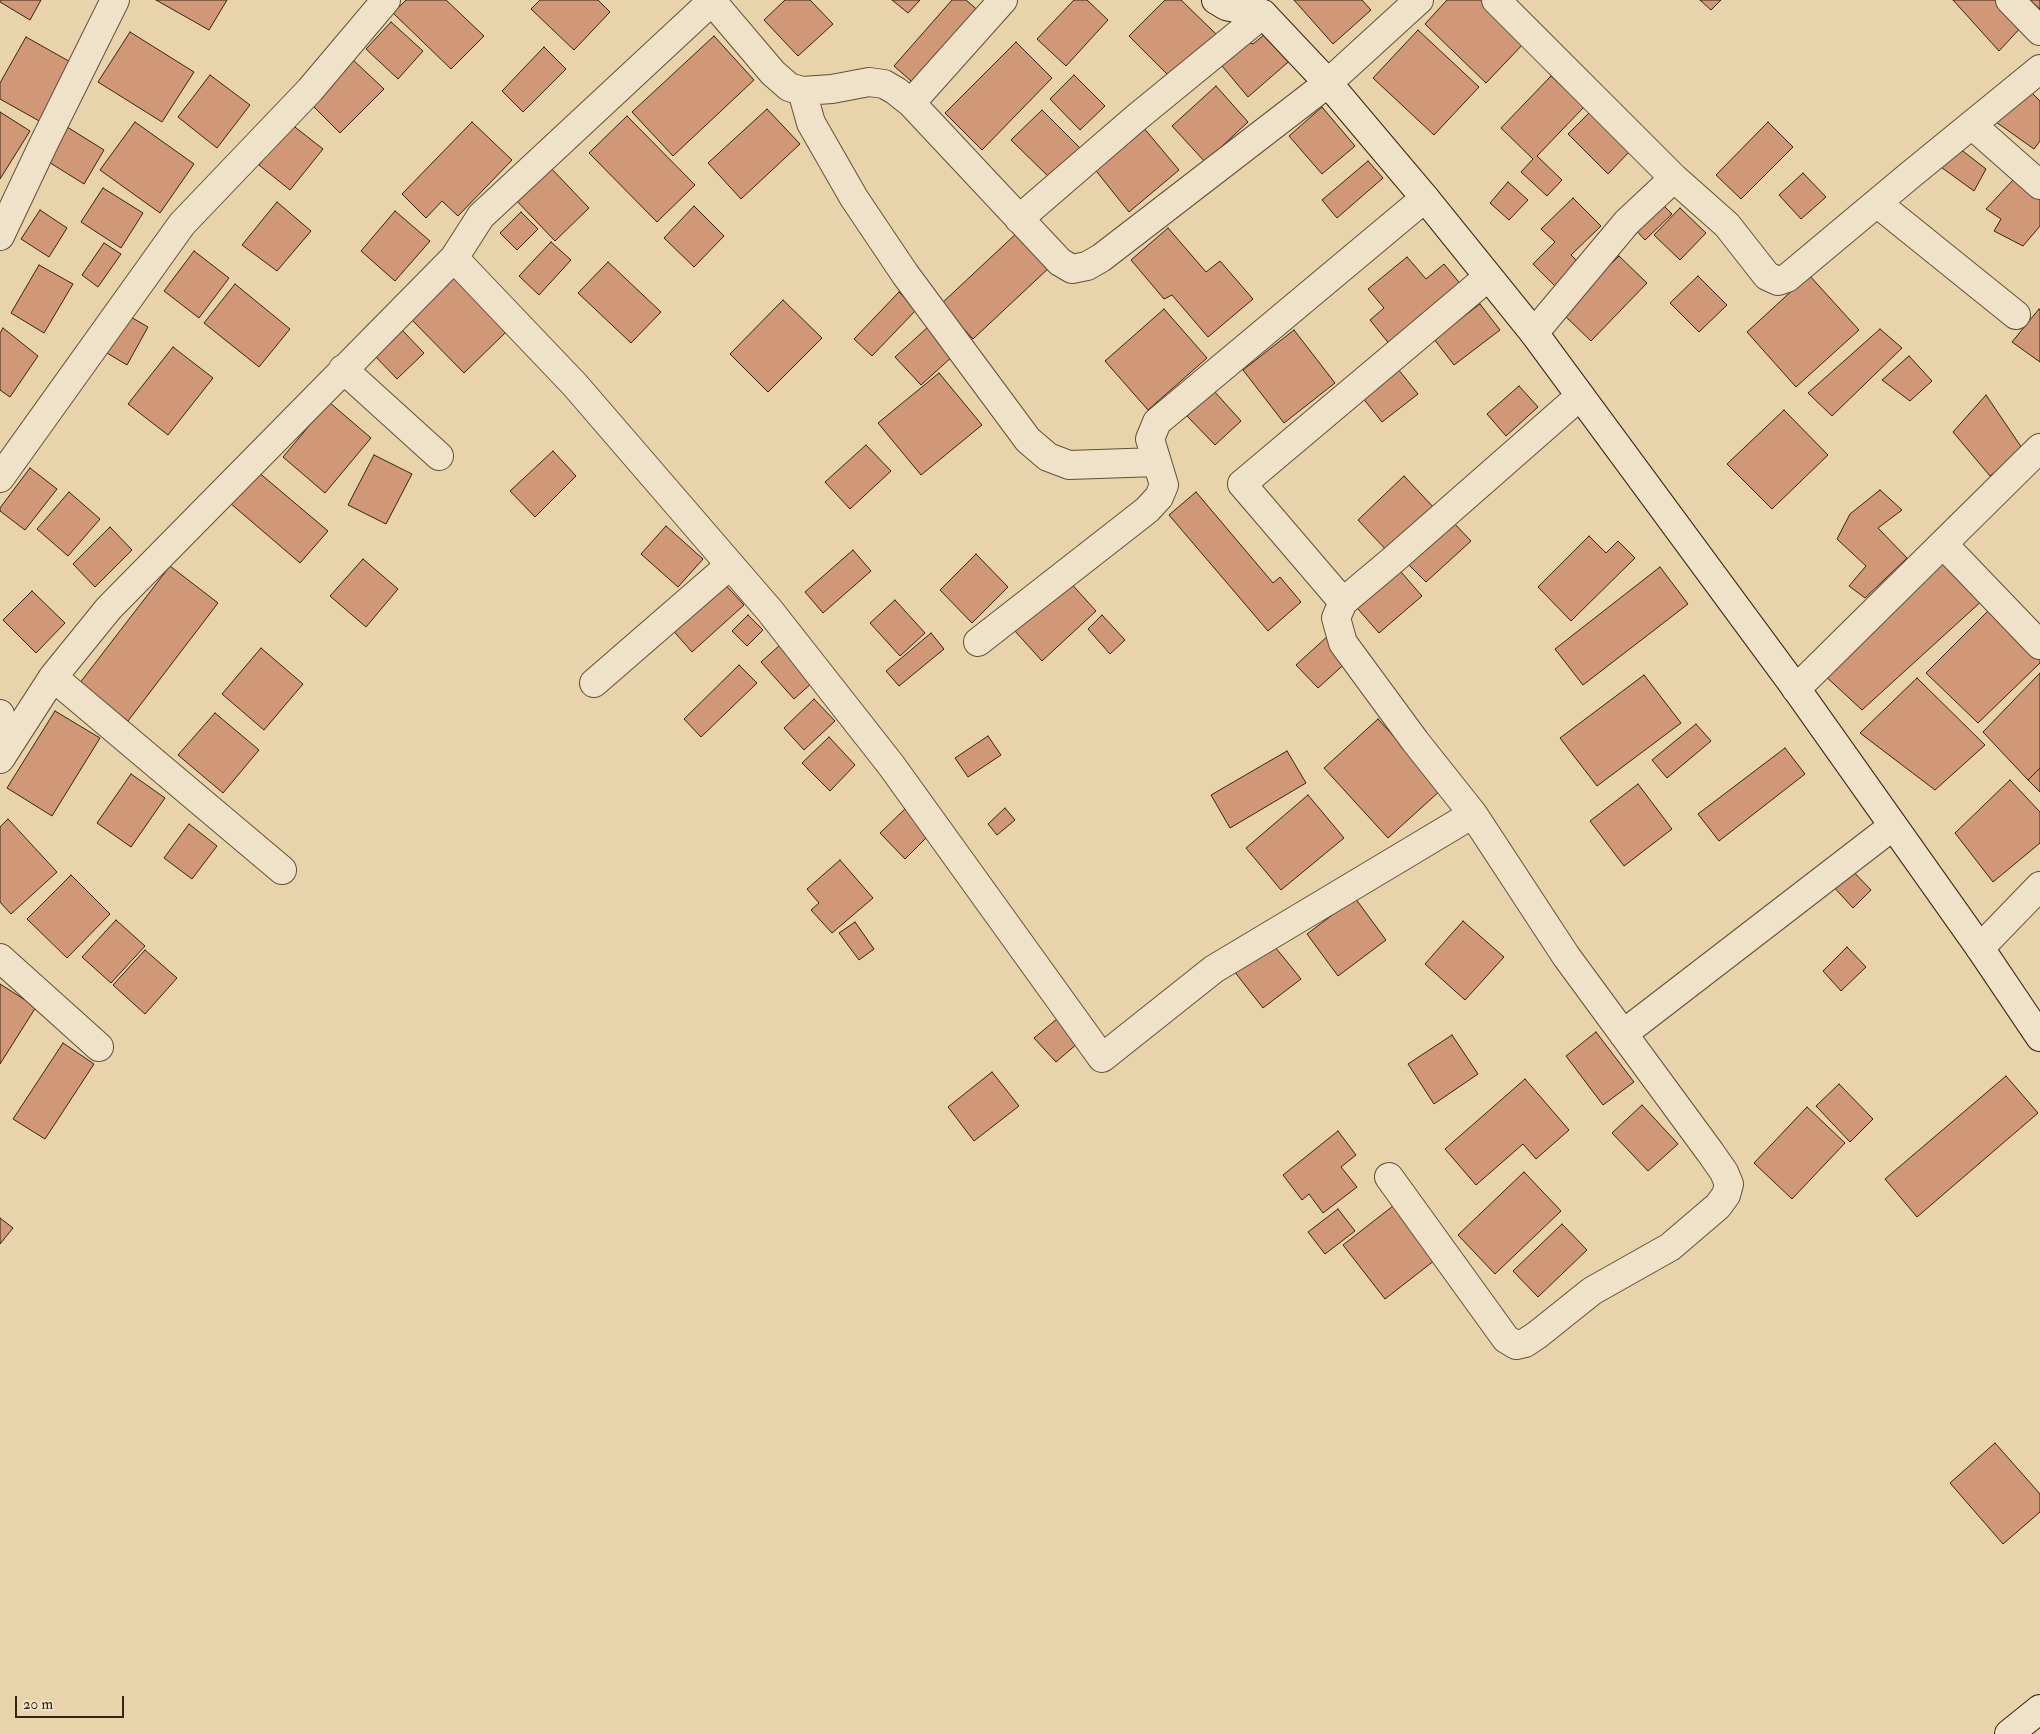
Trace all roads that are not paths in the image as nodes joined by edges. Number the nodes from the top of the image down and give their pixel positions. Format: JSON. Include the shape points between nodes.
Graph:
{"nodes":[{"id":1,"x":115,"y":0,"type":"edge"},
{"id":2,"x":386,"y":0,"type":"edge"},
{"id":3,"x":1003,"y":0,"type":"edge"},
{"id":4,"x":1419,"y":0,"type":"edge"},
{"id":5,"x":1496,"y":0,"type":"edge"},
{"id":6,"x":2010,"y":0,"type":"edge"},
{"id":7,"x":712,"y":1,"type":"edge"},
{"id":8,"x":1224,"y":2,"type":"edge"},
{"id":9,"x":1262,"y":14,"type":"junction"},
{"id":10,"x":2040,"y":31,"type":"edge"},
{"id":11,"x":2040,"y":69,"type":"edge"},
{"id":12,"x":1328,"y":83,"type":"junction"},
{"id":13,"x":802,"y":91,"type":"junction"},
{"id":14,"x":911,"y":103,"type":"junction"},
{"id":15,"x":1972,"y":125,"type":"junction"},
{"id":16,"x":1674,"y":178,"type":"junction"},
{"id":17,"x":2040,"y":185,"type":"edge"},
{"id":18,"x":1425,"y":198,"type":"junction"},
{"id":19,"x":1877,"y":203,"type":"junction"},
{"id":20,"x":1019,"y":219,"type":"junction"},
{"id":21,"x":0,"y":236,"type":"edge"},
{"id":22,"x":454,"y":258,"type":"junction"},
{"id":23,"x":1488,"y":277,"type":"junction"},
{"id":24,"x":2016,"y":315,"type":"dead end"},
{"id":25,"x":1534,"y":333,"type":"junction"},
{"id":26,"x":343,"y":369,"type":"junction"},
{"id":27,"x":1580,"y":396,"type":"junction"},
{"id":28,"x":2040,"y":448,"type":"edge"},
{"id":29,"x":439,"y":456,"type":"dead end"},
{"id":30,"x":1157,"y":462,"type":"junction"},
{"id":31,"x":0,"y":478,"type":"edge"},
{"id":32,"x":1943,"y":544,"type":"junction"},
{"id":33,"x":730,"y":565,"type":"junction"},
{"id":34,"x":1343,"y":602,"type":"junction"},
{"id":35,"x":978,"y":642,"type":"dead end"},
{"id":36,"x":2040,"y":645,"type":"edge"},
{"id":37,"x":53,"y":677,"type":"junction"},
{"id":38,"x":594,"y":683,"type":"dead end"},
{"id":39,"x":1796,"y":689,"type":"junction"},
{"id":40,"x":0,"y":714,"type":"edge"},
{"id":41,"x":1,"y":757,"type":"edge"},
{"id":42,"x":1473,"y":814,"type":"junction"},
{"id":43,"x":1893,"y":826,"type":"junction"},
{"id":44,"x":282,"y":870,"type":"dead end"},
{"id":45,"x":2040,"y":886,"type":"edge"},
{"id":46,"x":1980,"y":948,"type":"junction"},
{"id":47,"x":0,"y":958,"type":"edge"},
{"id":48,"x":1623,"y":1034,"type":"junction"},
{"id":49,"x":2040,"y":1037,"type":"edge"},
{"id":50,"x":99,"y":1047,"type":"dead end"},
{"id":51,"x":1389,"y":1177,"type":"dead end"},
{"id":52,"x":2040,"y":1709,"type":"edge"},
{"id":53,"x":2009,"y":1734,"type":"edge"}],
"edges":[{"from":1,"to":21,"type":"street"},
{"from":2,"to":31,"type":"street","via":[[310,90],[182,224]]},
{"from":3,"to":14,"type":"street"},
{"from":4,"to":12,"type":"street"},
{"from":5,"to":16,"type":"street"},
{"from":6,"to":10,"type":"street"},
{"from":7,"to":13,"type":"street","via":[[773,72],[789,87]]},
{"from":7,"to":22,"type":"street","via":[[481,216]]},
{"from":8,"to":9,"type":"street"},
{"from":9,"to":12,"type":"street"},
{"from":9,"to":20,"type":"street"},
{"from":11,"to":15,"type":"street"},
{"from":12,"to":18,"type":"street"},
{"from":12,"to":20,"type":"street","via":[[1087,266],[1072,269],[1060,262]]},
{"from":13,"to":14,"type":"street","via":[[870,82],[884,84]]},
{"from":13,"to":30,"type":"street","via":[[811,124],[854,198],[905,274],[1028,440],[1048,457],[1070,465]]},
{"from":14,"to":20,"type":"street"},
{"from":15,"to":17,"type":"street"},
{"from":15,"to":19,"type":"street"},
{"from":16,"to":19,"type":"street","via":[[1727,225],[1767,276],[1778,281],[1802,268]]},
{"from":16,"to":25,"type":"street","via":[[1628,222]]},
{"from":18,"to":23,"type":"street"},
{"from":18,"to":30,"type":"street","via":[[1157,422],[1150,439]]},
{"from":19,"to":24,"type":"street"},
{"from":22,"to":26,"type":"street"},
{"from":22,"to":33,"type":"street","via":[[575,385]]},
{"from":23,"to":25,"type":"street"},
{"from":23,"to":34,"type":"street","via":[[1242,484]]},
{"from":25,"to":27,"type":"street"},
{"from":26,"to":29,"type":"street"},
{"from":26,"to":37,"type":"street","via":[[109,608]]},
{"from":27,"to":34,"type":"street"},
{"from":27,"to":39,"type":"street"},
{"from":28,"to":32,"type":"street"},
{"from":30,"to":35,"type":"street","via":[[1164,485],[1159,497],[1147,510]]},
{"from":32,"to":36,"type":"street"},
{"from":32,"to":39,"type":"street"},
{"from":33,"to":38,"type":"street"},
{"from":33,"to":42,"type":"street","via":[[891,765],[1102,1058],[1214,969]]},
{"from":34,"to":42,"type":"street","via":[[1336,618],[1343,644]]},
{"from":37,"to":41,"type":"street"},
{"from":37,"to":44,"type":"street"},
{"from":39,"to":43,"type":"street"},
{"from":40,"to":41,"type":"street"},
{"from":42,"to":48,"type":"street","via":[[1566,956]]},
{"from":43,"to":46,"type":"street"},
{"from":43,"to":48,"type":"street"},
{"from":45,"to":46,"type":"street"},
{"from":46,"to":49,"type":"street"},
{"from":47,"to":50,"type":"street"},
{"from":48,"to":51,"type":"street","via":[[1724,1172],[1729,1184],[1726,1195],[1718,1206],[1665,1251],[1592,1291],[1525,1343],[1516,1345],[1506,1339]]},
{"from":52,"to":53,"type":"street"}]}
